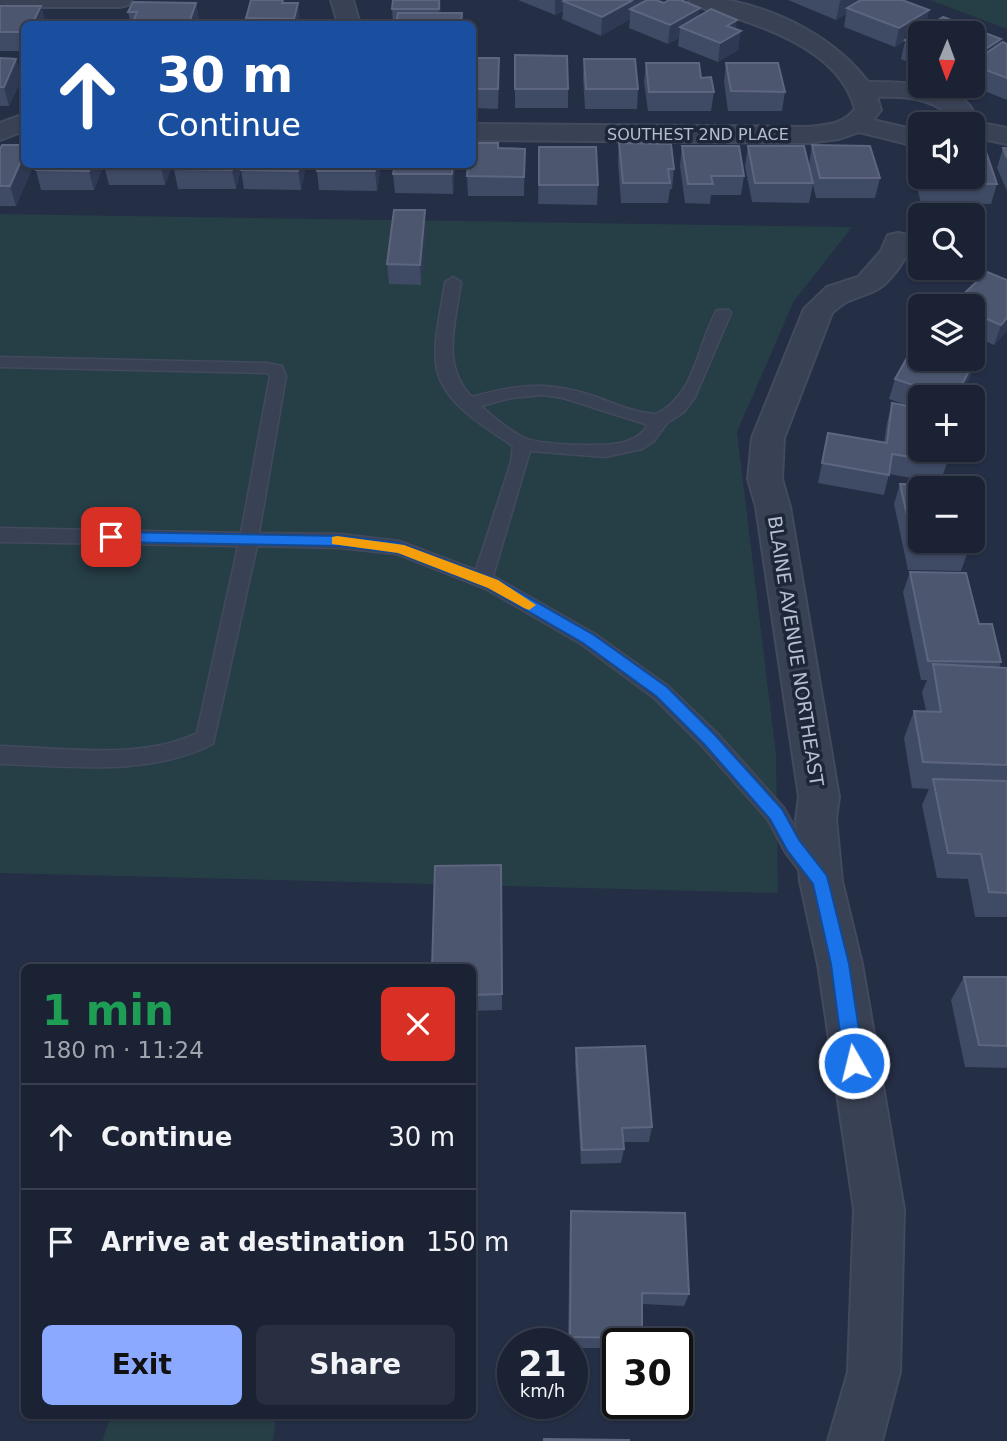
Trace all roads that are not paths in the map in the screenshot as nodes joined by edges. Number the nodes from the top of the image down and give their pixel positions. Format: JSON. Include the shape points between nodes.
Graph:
{"nodes":[{"id":1,"x":0,"y":0,"type":"edge"},
{"id":2,"x":120,"y":0,"type":"edge"},
{"id":3,"x":342,"y":0,"type":"edge"},
{"id":4,"x":700,"y":0,"type":"edge"},
{"id":5,"x":91,"y":1,"type":"edge"},
{"id":6,"x":81,"y":21,"type":"edge"},
{"id":7,"x":348,"y":21,"type":"edge"},
{"id":8,"x":864,"y":90,"type":"junction"},
{"id":9,"x":962,"y":112,"type":"edge"},
{"id":10,"x":21,"y":123,"type":"edge"},
{"id":11,"x":857,"y":124,"type":"junction"},
{"id":12,"x":985,"y":131,"type":"edge"},
{"id":13,"x":0,"y":132,"type":"edge"},
{"id":14,"x":476,"y":132,"type":"edge"},
{"id":15,"x":908,"y":136,"type":"edge"},
{"id":16,"x":1007,"y":136,"type":"edge"},
{"id":17,"x":898,"y":242,"type":"dead end"},
{"id":18,"x":453,"y":282,"type":"dead end"},
{"id":19,"x":723,"y":313,"type":"dead end"},
{"id":20,"x":0,"y":362,"type":"edge"},
{"id":21,"x":469,"y":404,"type":"junction"},
{"id":22,"x":660,"y":420,"type":"junction"},
{"id":23,"x":522,"y":444,"type":"junction"},
{"id":24,"x":0,"y":535,"type":"edge"},
{"id":25,"x":249,"y":539,"type":"junction"},
{"id":26,"x":482,"y":580,"type":"junction"},
{"id":27,"x":0,"y":755,"type":"edge"},
{"id":28,"x":821,"y":881,"type":"junction"},
{"id":29,"x":855,"y":1441,"type":"edge"}],
"edges":[{"from":1,"to":5,"type":"street"},
{"from":2,"to":5,"type":"street"},
{"from":3,"to":7,"type":"street"},
{"from":4,"to":8,"type":"street","via":[[800,33]]},
{"from":5,"to":6,"type":"street"},
{"from":8,"to":9,"type":"street","via":[[926,92],[948,99]]},
{"from":8,"to":11,"type":"street","via":[[869,110]]},
{"from":10,"to":13,"type":"street"},
{"from":11,"to":14,"type":"street","name":"SOUTHEST 2ND PLACE","via":[[808,135]]},
{"from":11,"to":15,"type":"street","name":"SOUTHEST 2ND PLACE"},
{"from":12,"to":16,"type":"street"},
{"from":17,"to":28,"type":"street","name":"BLAINE AVENUE NORTHEAST","via":[[895,253],[868,282],[837,293],[819,309],[768,438],[765,479],[819,797],[816,819]]},
{"from":18,"to":21,"type":"lane","via":[[443,367]]},
{"from":19,"to":22,"type":"lane","via":[[693,386],[679,407]]},
{"from":20,"to":25,"type":"lane","via":[[276,370]]},
{"from":21,"to":22,"type":"lane","via":[[512,392],[552,390],[646,420]]},
{"from":21,"to":23,"type":"lane"},
{"from":22,"to":23,"type":"lane","via":[[648,438],[629,448]]},
{"from":23,"to":26,"type":"lane"},
{"from":24,"to":25,"type":"lane"},
{"from":25,"to":26,"type":"lane","via":[[399,548]]},
{"from":25,"to":27,"type":"lane","via":[[206,738],[182,751],[147,757]]},
{"from":26,"to":28,"type":"lane","via":[[588,639],[661,692],[776,814]]},
{"from":28,"to":29,"type":"street","name":"BLAINE AVENUE NORTHEAST","via":[[840,964],[878,1209],[874,1372]]}]}
